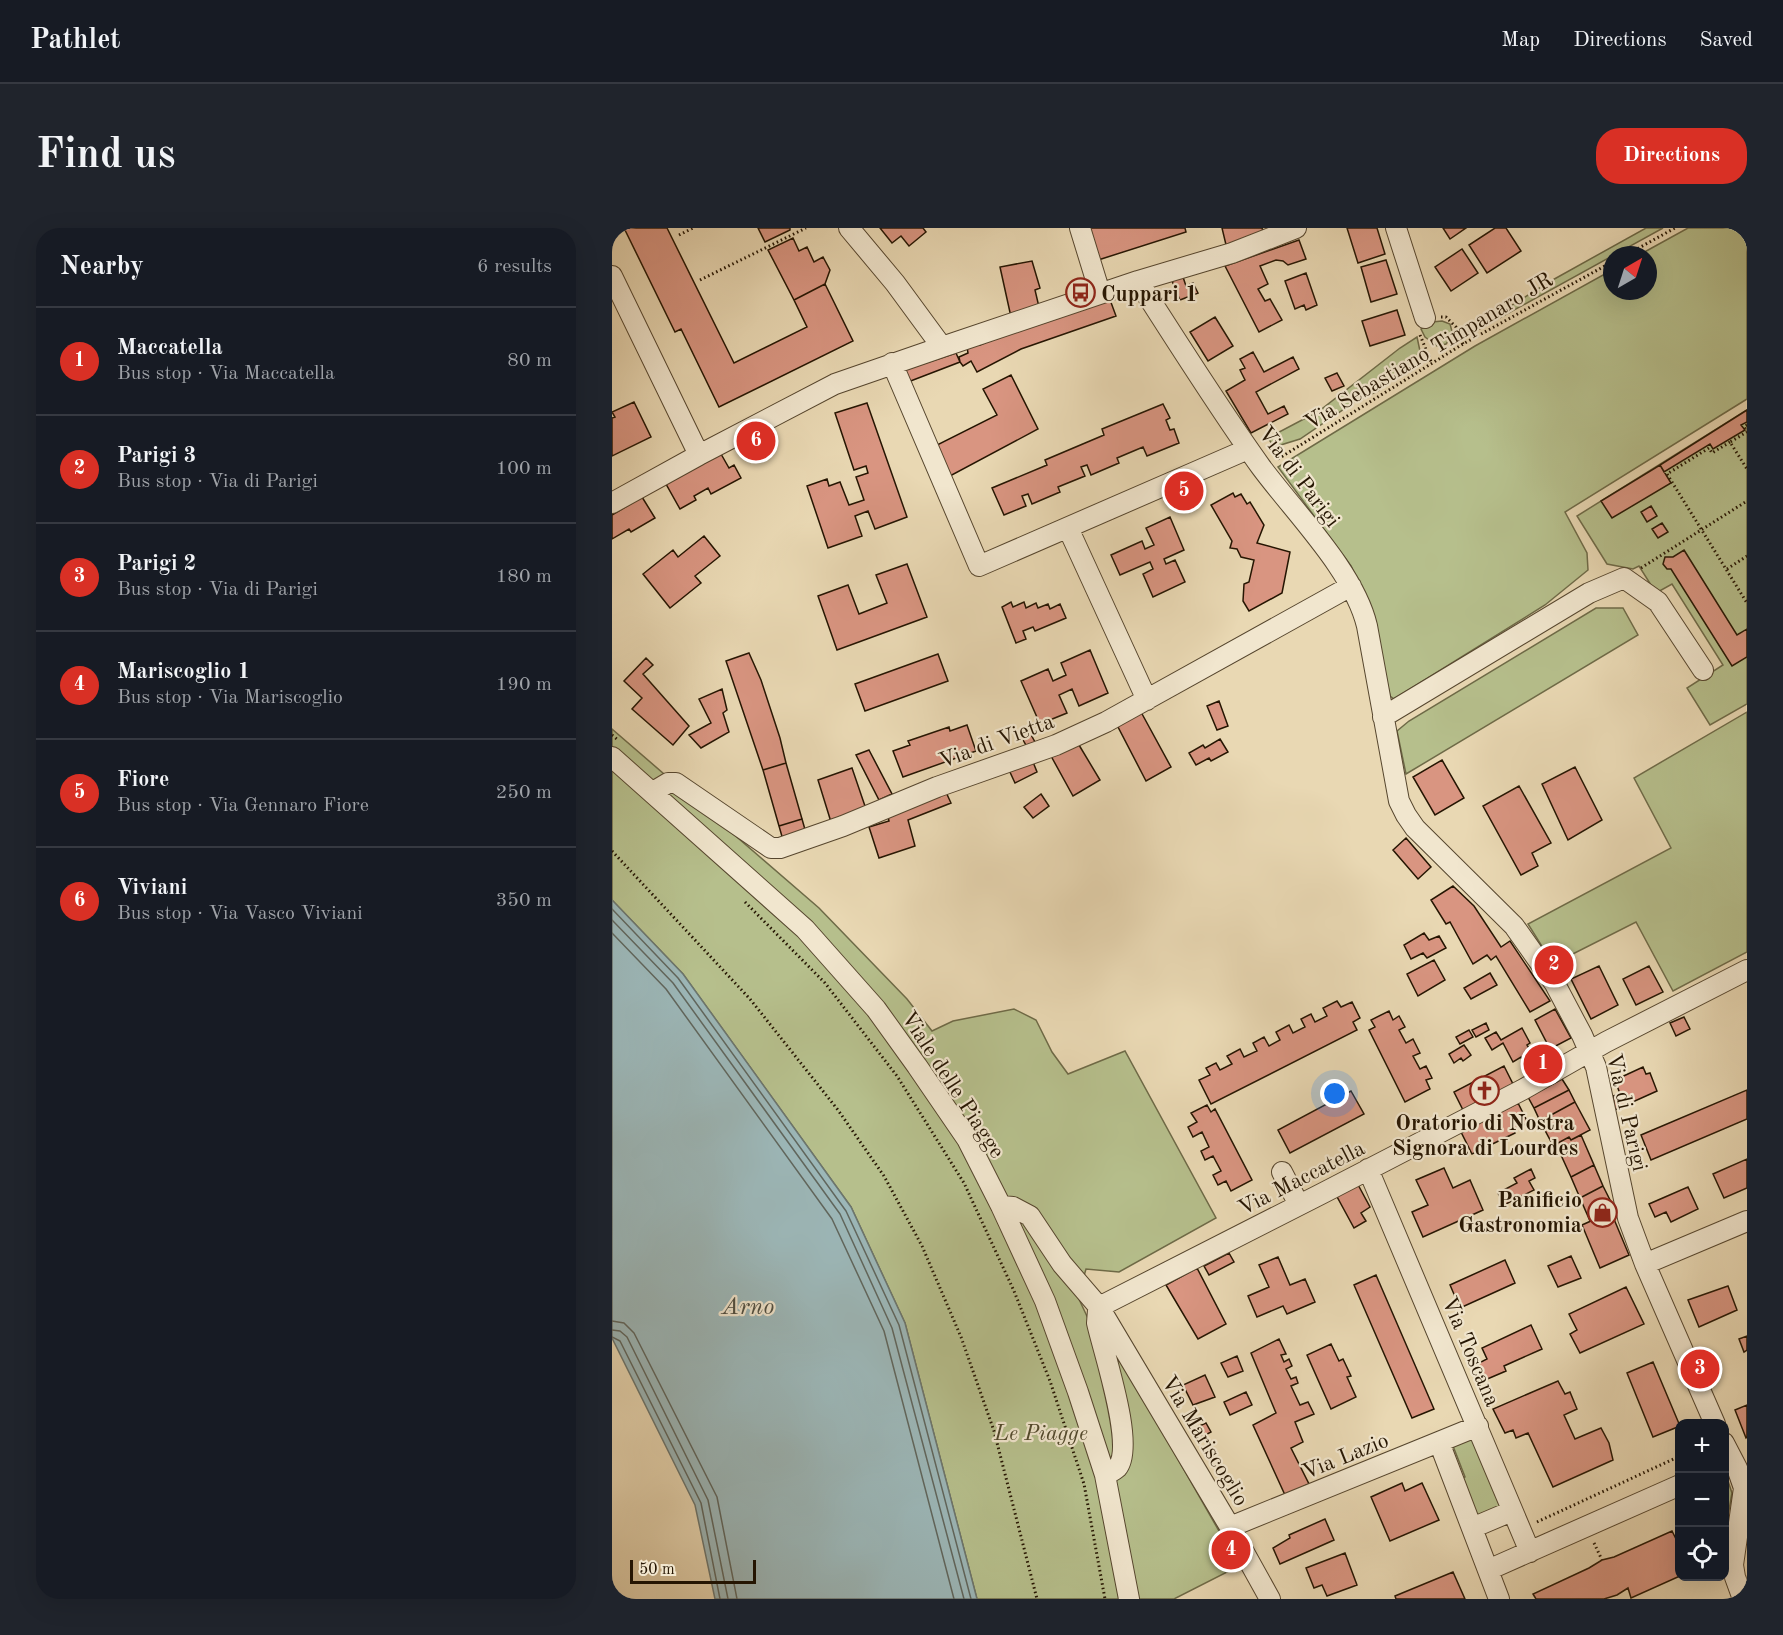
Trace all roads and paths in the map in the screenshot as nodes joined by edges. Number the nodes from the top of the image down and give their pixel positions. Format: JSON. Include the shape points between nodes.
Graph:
{"nodes":[{"id":1,"x":693,"y":228,"type":"edge"},
{"id":2,"x":806,"y":228,"type":"edge"},
{"id":3,"x":849,"y":228,"type":"edge"},
{"id":4,"x":1080,"y":228,"type":"edge"},
{"id":5,"x":1296,"y":228,"type":"edge"},
{"id":6,"x":1396,"y":228,"type":"edge"},
{"id":7,"x":1675,"y":228,"type":"edge"},
{"id":8,"x":679,"y":235,"type":"dead end"},
{"id":9,"x":1642,"y":246,"type":"edge"},
{"id":10,"x":1603,"y":267,"type":"edge"},
{"id":11,"x":612,"y":276,"type":"edge"},
{"id":12,"x":700,"y":280,"type":"dead end"},
{"id":13,"x":1138,"y":280,"type":"junction"},
{"id":14,"x":1100,"y":293,"type":"junction"},
{"id":15,"x":1425,"y":318,"type":"dead end"},
{"id":16,"x":942,"y":347,"type":"junction"},
{"id":17,"x":891,"y":363,"type":"junction"},
{"id":18,"x":1747,"y":425,"type":"edge"},
{"id":19,"x":1730,"y":442,"type":"junction"},
{"id":20,"x":1248,"y":449,"type":"junction"},
{"id":21,"x":699,"y":455,"type":"junction"},
{"id":22,"x":1262,"y":469,"type":"junction"},
{"id":23,"x":1747,"y":469,"type":"edge"},
{"id":24,"x":1747,"y":501,"type":"edge"},
{"id":25,"x":612,"y":503,"type":"edge"},
{"id":26,"x":1068,"y":528,"type":"junction"},
{"id":27,"x":1702,"y":529,"type":"junction"},
{"id":28,"x":1747,"y":556,"type":"edge"},
{"id":29,"x":1727,"y":569,"type":"junction"},
{"id":30,"x":1624,"y":578,"type":"junction"},
{"id":31,"x":1351,"y":586,"type":"junction"},
{"id":32,"x":1747,"y":603,"type":"edge"},
{"id":33,"x":1703,"y":670,"type":"dead end"},
{"id":34,"x":1147,"y":700,"type":"junction"},
{"id":35,"x":1383,"y":717,"type":"junction"},
{"id":36,"x":612,"y":757,"type":"edge"},
{"id":37,"x":653,"y":792,"type":"junction"},
{"id":38,"x":612,"y":851,"type":"edge"},
{"id":39,"x":742,"y":900,"type":"dead end"},
{"id":40,"x":1747,"y":970,"type":"edge"},
{"id":41,"x":1589,"y":1051,"type":"junction"},
{"id":42,"x":1368,"y":1169,"type":"junction"},
{"id":43,"x":1282,"y":1172,"type":"dead end"},
{"id":44,"x":1299,"y":1205,"type":"junction"},
{"id":45,"x":1001,"y":1206,"type":"junction"},
{"id":46,"x":1747,"y":1221,"type":"edge"},
{"id":47,"x":1645,"y":1264,"type":"junction"},
{"id":48,"x":1099,"y":1307,"type":"junction"},
{"id":49,"x":1713,"y":1419,"type":"edge"},
{"id":50,"x":1478,"y":1426,"type":"junction"},
{"id":51,"x":1439,"y":1442,"type":"junction"},
{"id":52,"x":1675,"y":1458,"type":"edge"},
{"id":53,"x":1735,"y":1460,"type":"edge"},
{"id":54,"x":1105,"y":1475,"type":"junction"},
{"id":55,"x":1675,"y":1487,"type":"edge"},
{"id":56,"x":1512,"y":1511,"type":"junction"},
{"id":57,"x":1230,"y":1527,"type":"junction"},
{"id":58,"x":1472,"y":1528,"type":"junction"},
{"id":59,"x":1520,"y":1529,"type":"junction"},
{"id":60,"x":1530,"y":1552,"type":"junction"},
{"id":61,"x":1488,"y":1570,"type":"junction"},
{"id":62,"x":1037,"y":1599,"type":"edge"},
{"id":63,"x":1105,"y":1599,"type":"edge"},
{"id":64,"x":1129,"y":1599,"type":"edge"},
{"id":65,"x":1270,"y":1599,"type":"edge"},
{"id":66,"x":1499,"y":1599,"type":"edge"},
{"id":67,"x":1743,"y":1599,"type":"edge"}],
"edges":[{"from":1,"to":8,"type":"path"},
{"from":2,"to":12,"type":"path"},
{"from":3,"to":16,"type":"street"},
{"from":4,"to":14,"type":"street"},
{"from":5,"to":13,"type":"street","via":[[1232,253]]},
{"from":6,"to":15,"type":"street"},
{"from":7,"to":9,"type":"path"},
{"from":10,"to":22,"type":"path","name":"Via Sebastiano Timpanaro JR","via":[[1463,344]]},
{"from":11,"to":21,"type":"street"},
{"from":13,"to":14,"type":"street"},
{"from":13,"to":20,"type":"street","name":"Via di Parigi"},
{"from":14,"to":16,"type":"street"},
{"from":16,"to":17,"type":"street"},
{"from":17,"to":21,"type":"street","via":[[835,384]]},
{"from":17,"to":26,"type":"street","via":[[979,566]]},
{"from":18,"to":19,"type":"path","via":[[1747,432]]},
{"from":19,"to":23,"type":"path"},
{"from":19,"to":27,"type":"path","via":[[1712,453],[1709,448],[1667,474]]},
{"from":20,"to":22,"type":"street","name":"Via di Parigi"},
{"from":20,"to":26,"type":"street"},
{"from":21,"to":25,"type":"street"},
{"from":22,"to":31,"type":"street","name":"Via di Parigi"},
{"from":24,"to":27,"type":"path"},
{"from":26,"to":34,"type":"street"},
{"from":27,"to":29,"type":"path"},
{"from":27,"to":30,"type":"path"},
{"from":28,"to":29,"type":"path"},
{"from":29,"to":32,"type":"path"},
{"from":30,"to":33,"type":"street","via":[[1658,602]]},
{"from":30,"to":35,"type":"street","via":[[1589,593]]},
{"from":31,"to":34,"type":"street","name":"Via di Vietta"},
{"from":31,"to":35,"type":"street","name":"Via di Parigi","via":[[1365,616]]},
{"from":34,"to":37,"type":"street","name":"Via di Vietta","via":[[1056,745],[780,848],[771,848],[676,783]]},
{"from":35,"to":41,"type":"street","name":"Via di Parigi","via":[[1399,801],[1406,815],[1522,936],[1555,984]]},
{"from":36,"to":37,"type":"street","name":"Viale delle Piagge"},
{"from":37,"to":45,"type":"street","name":"Viale delle Piagge","via":[[805,929],[876,1009],[967,1139]]},
{"from":38,"to":62,"type":"path","via":[[750,999],[838,1110],[884,1176],[922,1246],[961,1337],[994,1431]]},
{"from":39,"to":63,"type":"path","via":[[825,982],[897,1076],[964,1183],[1050,1381],[1084,1484]]},
{"from":40,"to":41,"type":"street","name":"Via Maccatella"},
{"from":41,"to":42,"type":"street","name":"Via Maccatella"},
{"from":41,"to":47,"type":"street","name":"Via di Parigi","via":[[1596,1067],[1624,1203]]},
{"from":42,"to":44,"type":"street","name":"Via Maccatella"},
{"from":42,"to":50,"type":"street","name":"Via Toscana"},
{"from":43,"to":44,"type":"street"},
{"from":44,"to":48,"type":"street","name":"Via Maccatella"},
{"from":45,"to":48,"type":"street","via":[[1030,1216],[1062,1264]]},
{"from":45,"to":54,"type":"street","name":"Viale delle Piagge","via":[[1045,1301]]},
{"from":46,"to":47,"type":"street"},
{"from":47,"to":49,"type":"street","name":"Via di Parigi"},
{"from":48,"to":54,"type":"street","via":[[1097,1323],[1123,1438],[1121,1460],[1117,1468]]},
{"from":48,"to":57,"type":"street","name":"Via Mariscoglio"},
{"from":50,"to":51,"type":"street","name":"Via Lazio"},
{"from":50,"to":56,"type":"street","name":"Via Toscana"},
{"from":51,"to":57,"type":"street","name":"Via Lazio"},
{"from":51,"to":58,"type":"street"},
{"from":52,"to":59,"type":"path"},
{"from":53,"to":67,"type":"street","via":[[1744,1488],[1733,1564]]},
{"from":54,"to":64,"type":"street","name":"Viale delle Piagge"},
{"from":55,"to":60,"type":"street"},
{"from":56,"to":58,"type":"street"},
{"from":56,"to":59,"type":"street","name":"Via Toscana"},
{"from":57,"to":65,"type":"street","name":"Via Mariscoglio"},
{"from":58,"to":61,"type":"street"},
{"from":59,"to":60,"type":"street","name":"Via Toscana"},
{"from":60,"to":61,"type":"street"},
{"from":61,"to":66,"type":"street"}]}
